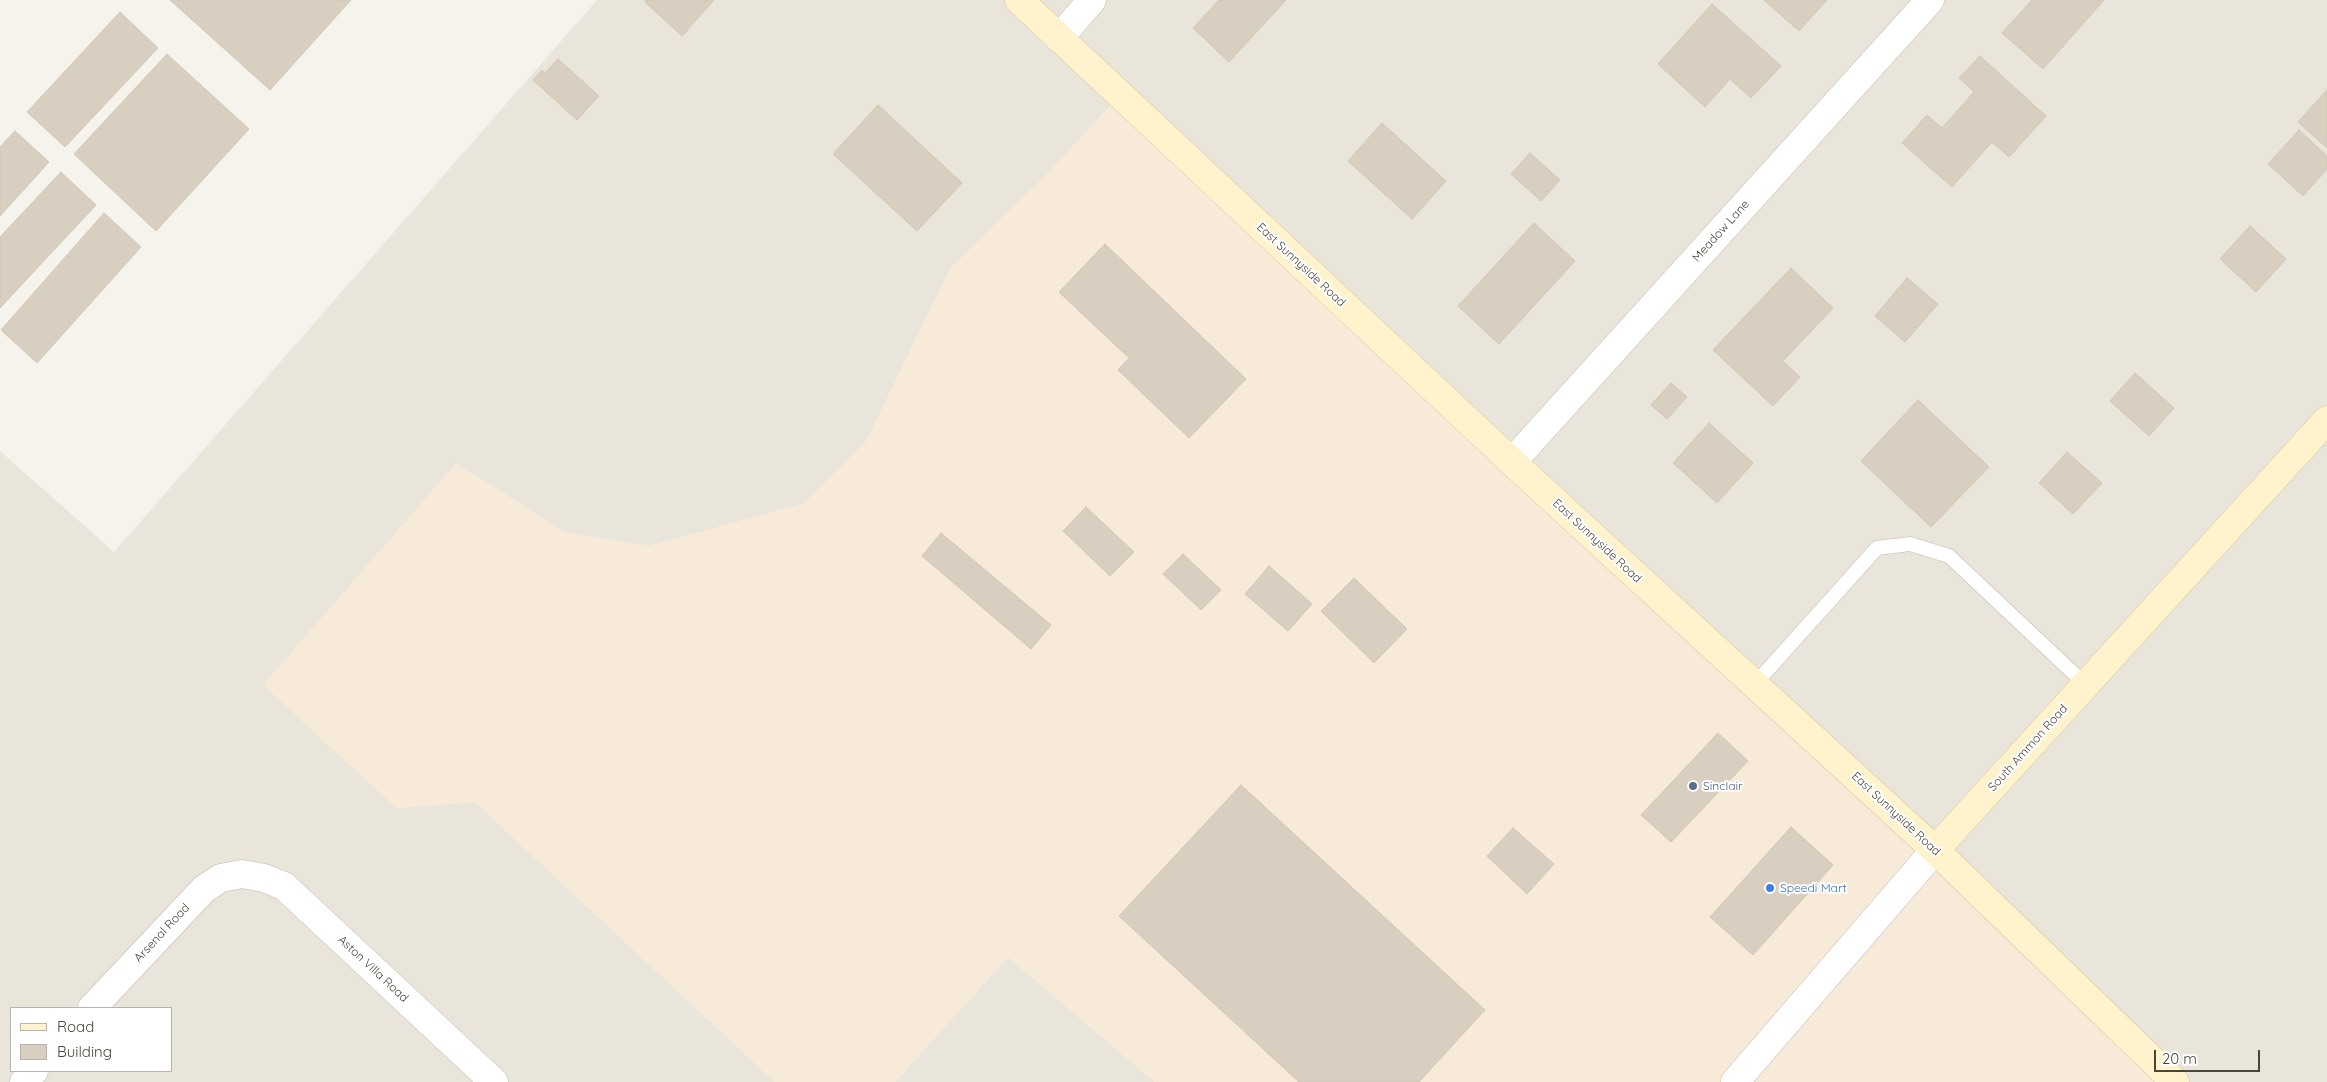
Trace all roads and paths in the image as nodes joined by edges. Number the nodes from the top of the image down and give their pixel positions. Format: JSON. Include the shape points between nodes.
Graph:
{"nodes":[{"id":1,"x":1019,"y":0,"type":"edge"},
{"id":2,"x":1092,"y":0,"type":"edge"},
{"id":3,"x":1930,"y":0,"type":"edge"},
{"id":4,"x":1059,"y":38,"type":"junction"},
{"id":5,"x":2327,"y":420,"type":"edge"},
{"id":6,"x":1512,"y":462,"type":"junction"},
{"id":7,"x":1754,"y":684,"type":"junction"},
{"id":8,"x":2086,"y":685,"type":"junction"},
{"id":9,"x":1935,"y":850,"type":"junction"},
{"id":10,"x":242,"y":874,"type":"joint"},
{"id":11,"x":93,"y":1007,"type":"edge"},
{"id":12,"x":33,"y":1072,"type":"edge"},
{"id":13,"x":24,"y":1082,"type":"edge"},
{"id":14,"x":494,"y":1082,"type":"edge"},
{"id":15,"x":1735,"y":1082,"type":"edge"},
{"id":16,"x":2175,"y":1082,"type":"edge"}],
"edges":[{"from":1,"to":4,"type":"main road","name":"East Sunnyside Road"},
{"from":2,"to":4,"type":"street"},
{"from":3,"to":6,"type":"street","name":"Meadow Lane"},
{"from":4,"to":6,"type":"main road","name":"East Sunnyside Road"},
{"from":5,"to":8,"type":"main road","name":"South Ammon Road"},
{"from":6,"to":7,"type":"main road","name":"East Sunnyside Road"},
{"from":7,"to":8,"type":"lane","via":[[1876,548],[1910,544],[1949,556]]},
{"from":7,"to":9,"type":"main road","name":"East Sunnyside Road"},
{"from":8,"to":9,"type":"main road","name":"South Ammon Road"},
{"from":9,"to":15,"type":"street","name":"South Ammon Road"},
{"from":9,"to":16,"type":"main road","name":"East Sunnyside Road"},
{"from":10,"to":11,"type":"street","name":"Arsenal Road","via":[[221,878],[204,889]]},
{"from":10,"to":14,"type":"street","name":"Aston Villa Road","via":[[284,886]]},
{"from":12,"to":13,"type":"street"}]}
